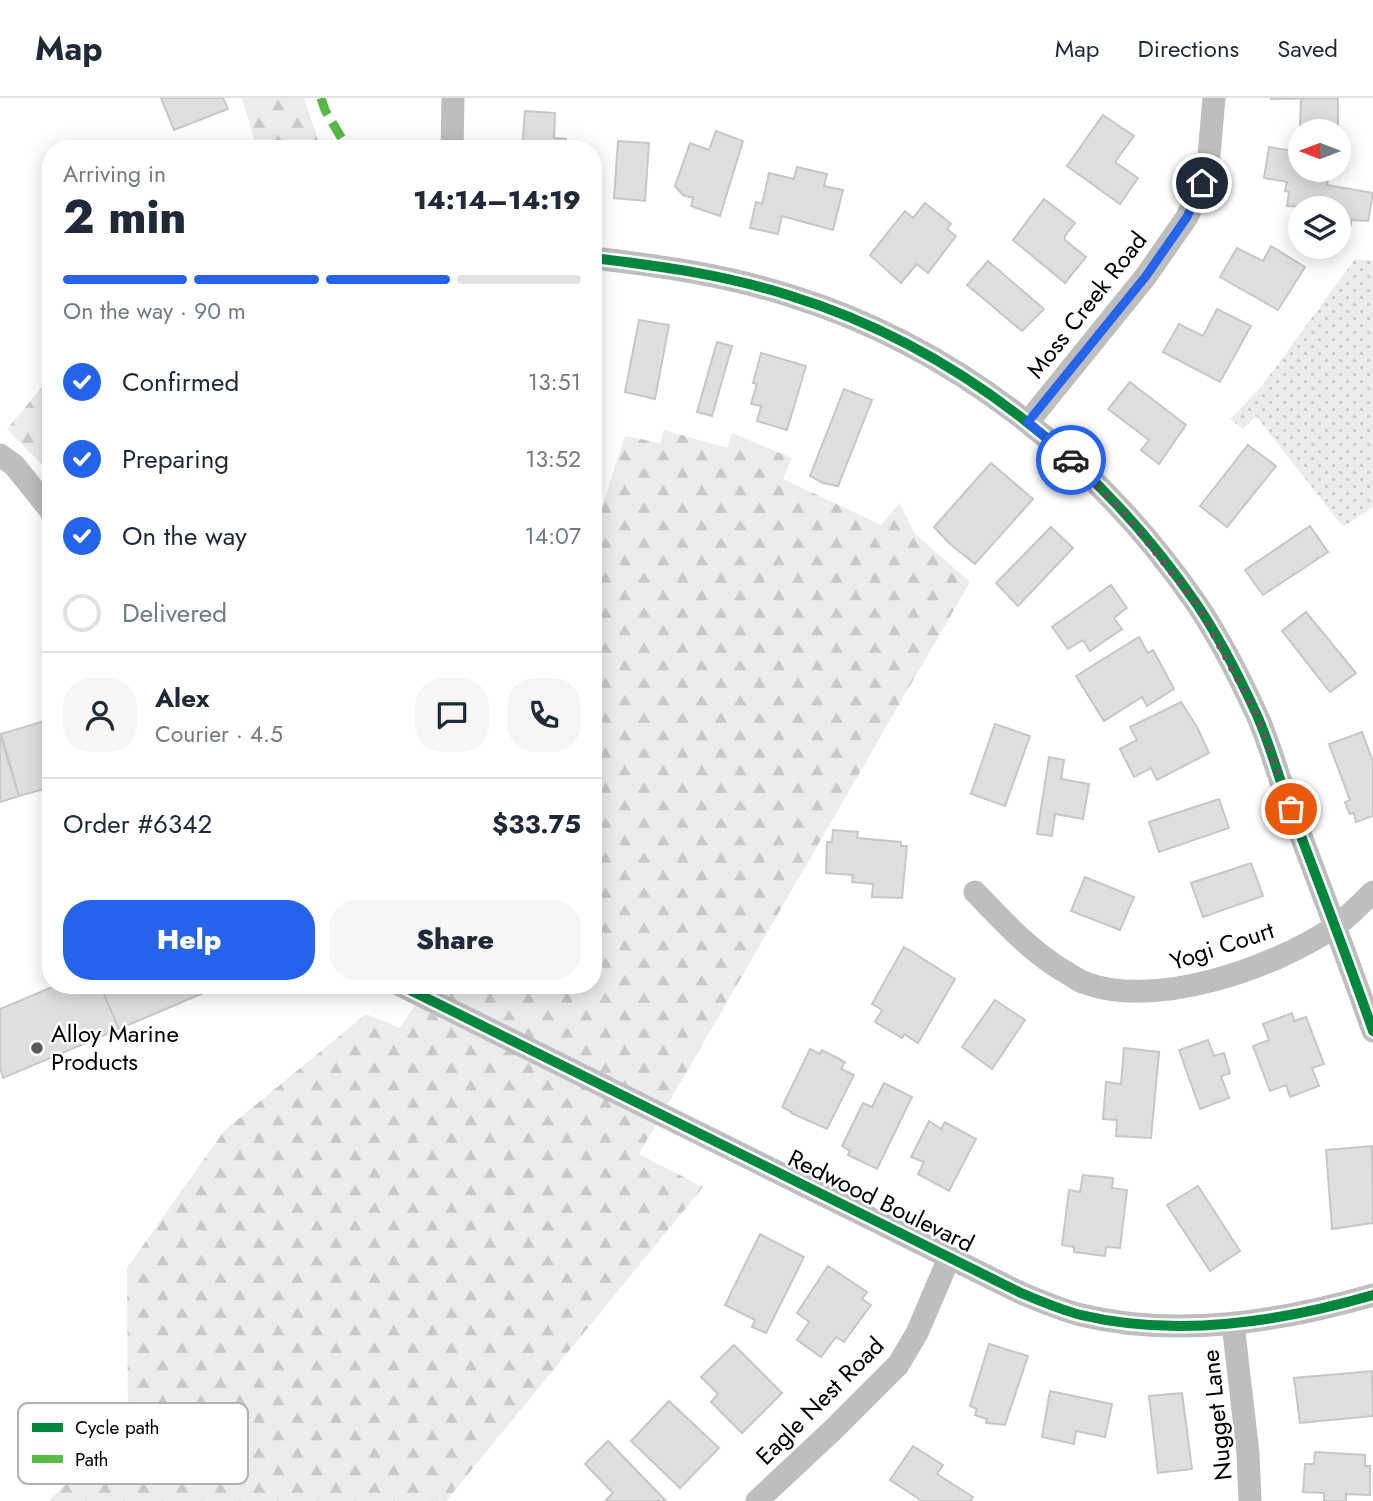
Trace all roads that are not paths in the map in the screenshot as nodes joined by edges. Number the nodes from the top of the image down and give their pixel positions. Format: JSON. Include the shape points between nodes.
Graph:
{"nodes":[{"id":1,"x":453,"y":98,"type":"edge"},
{"id":2,"x":1214,"y":98,"type":"edge"},
{"id":3,"x":453,"y":140,"type":"edge"},
{"id":4,"x":602,"y":259,"type":"edge"},
{"id":5,"x":1028,"y":422,"type":"junction"},
{"id":6,"x":0,"y":455,"type":"edge"},
{"id":7,"x":42,"y":500,"type":"edge"},
{"id":8,"x":975,"y":892,"type":"dead end"},
{"id":9,"x":1373,"y":892,"type":"edge"},
{"id":10,"x":1336,"y":926,"type":"junction"},
{"id":11,"x":418,"y":994,"type":"edge"},
{"id":12,"x":1373,"y":1031,"type":"edge"},
{"id":13,"x":949,"y":1258,"type":"junction"},
{"id":14,"x":1373,"y":1295,"type":"edge"},
{"id":15,"x":1233,"y":1324,"type":"junction"},
{"id":16,"x":757,"y":1501,"type":"edge"},
{"id":17,"x":1250,"y":1501,"type":"edge"}],
"edges":[{"from":1,"to":3,"type":"street"},
{"from":2,"to":5,"type":"street","name":"Moss Creek Road","via":[[1209,155],[1187,217],[1146,276]]},
{"from":4,"to":5,"type":"street","via":[[736,280],[823,307],[887,334],[971,380]]},
{"from":5,"to":10,"type":"street","via":[[1120,508],[1197,604],[1257,715]]},
{"from":6,"to":7,"type":"street"},
{"from":8,"to":10,"type":"street","name":"Yogi Court","via":[[1032,951],[1084,983],[1129,991],[1161,992],[1200,984],[1284,956]]},
{"from":9,"to":10,"type":"street","name":"Yogi Court"},
{"from":10,"to":12,"type":"street"},
{"from":11,"to":13,"type":"street","name":"Redwood Boulevard"},
{"from":13,"to":15,"type":"street","name":"Redwood Boulevard","via":[[1079,1315],[1151,1327]]},
{"from":13,"to":16,"type":"street","name":"Eagle Nest Road","via":[[917,1333],[898,1364]]},
{"from":14,"to":15,"type":"street","name":"Redwood Boulevard"},
{"from":15,"to":17,"type":"street","name":"Nugget Lane"}]}
